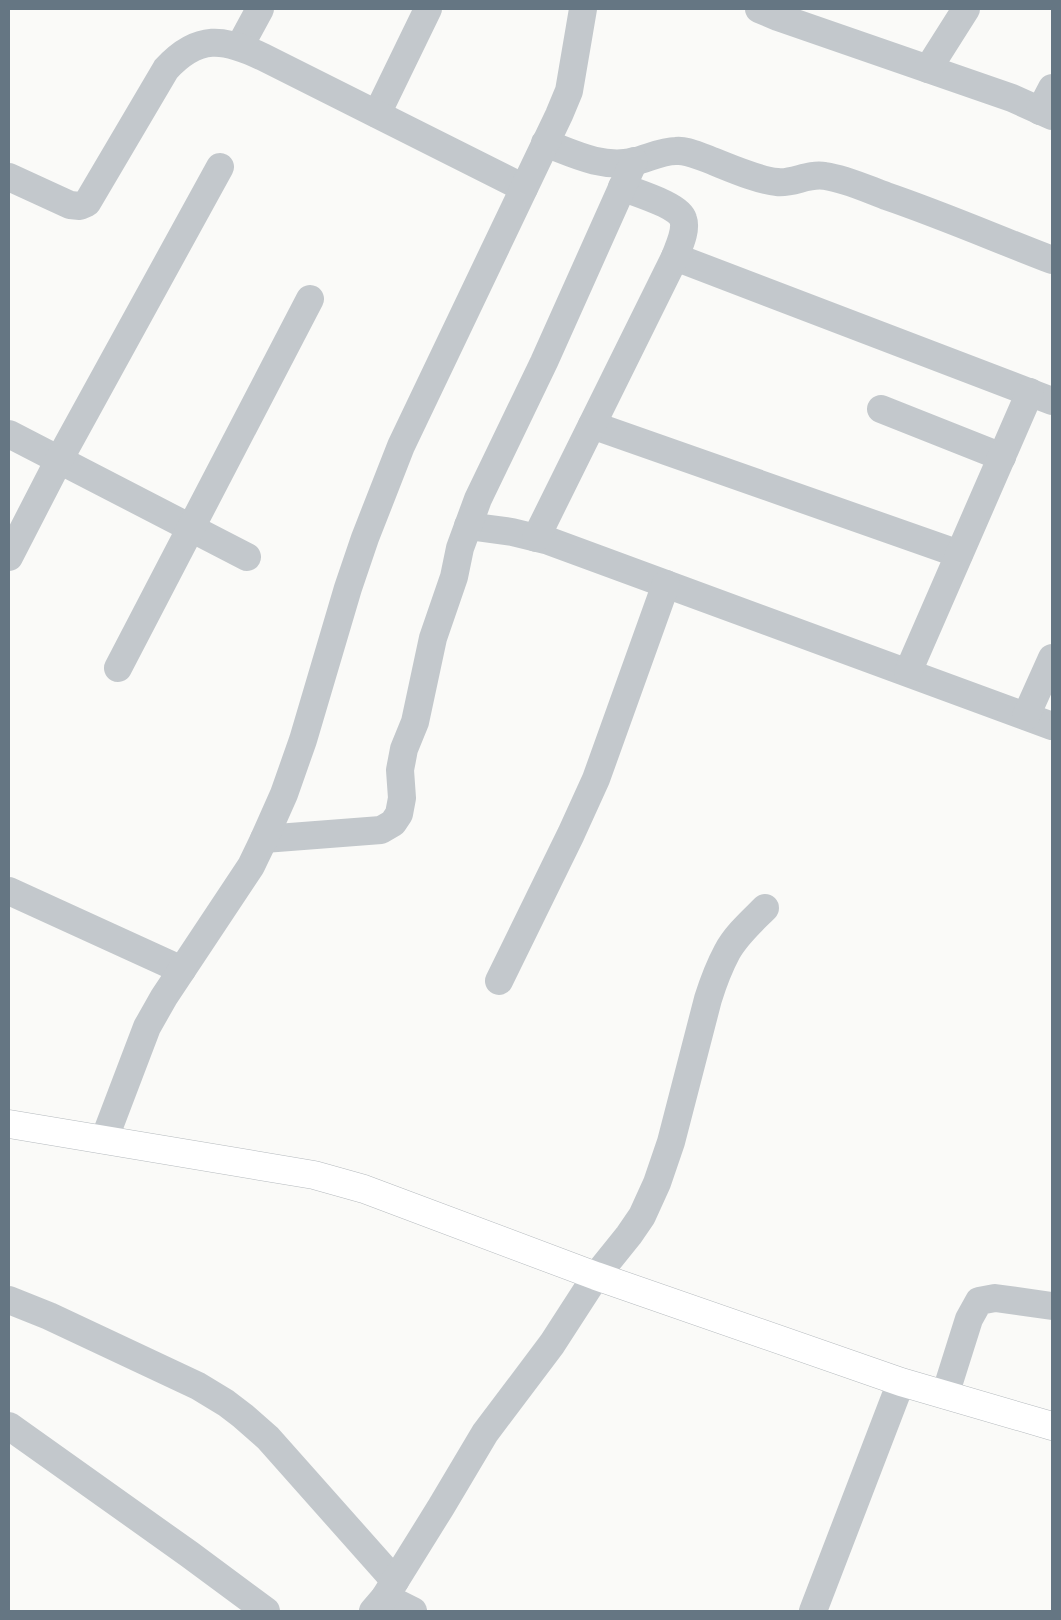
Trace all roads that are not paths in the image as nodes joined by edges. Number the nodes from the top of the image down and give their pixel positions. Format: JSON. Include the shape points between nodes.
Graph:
{"nodes":[{"id":1,"x":260,"y":9,"type":"edge"},
{"id":2,"x":428,"y":9,"type":"edge"},
{"id":3,"x":583,"y":9,"type":"edge"},
{"id":4,"x":759,"y":9,"type":"edge"},
{"id":5,"x":966,"y":9,"type":"edge"},
{"id":6,"x":240,"y":46,"type":"junction"},
{"id":7,"x":928,"y":69,"type":"junction"},
{"id":8,"x":1048,"y":105,"type":"edge"},
{"id":9,"x":377,"y":114,"type":"junction"},
{"id":10,"x":545,"y":143,"type":"junction"},
{"id":11,"x":634,"y":161,"type":"junction"},
{"id":12,"x":220,"y":167,"type":"dead end"},
{"id":13,"x":9,"y":177,"type":"edge"},
{"id":14,"x":622,"y":187,"type":"junction"},
{"id":15,"x":524,"y":188,"type":"junction"},
{"id":16,"x":675,"y":257,"type":"junction"},
{"id":17,"x":1052,"y":260,"type":"edge"},
{"id":18,"x":310,"y":299,"type":"dead end"},
{"id":19,"x":1041,"y":396,"type":"edge"},
{"id":20,"x":881,"y":409,"type":"dead end"},
{"id":21,"x":592,"y":425,"type":"junction"},
{"id":22,"x":9,"y":434,"type":"edge"},
{"id":23,"x":1002,"y":457,"type":"junction"},
{"id":24,"x":59,"y":460,"type":"junction"},
{"id":25,"x":468,"y":526,"type":"junction"},
{"id":26,"x":191,"y":528,"type":"junction"},
{"id":27,"x":536,"y":538,"type":"junction"},
{"id":28,"x":959,"y":554,"type":"junction"},
{"id":29,"x":9,"y":557,"type":"edge"},
{"id":30,"x":247,"y":557,"type":"dead end"},
{"id":31,"x":666,"y":584,"type":"junction"},
{"id":32,"x":1052,"y":658,"type":"edge"},
{"id":33,"x":118,"y":668,"type":"dead end"},
{"id":34,"x":908,"y":672,"type":"junction"},
{"id":35,"x":1026,"y":716,"type":"junction"},
{"id":36,"x":1052,"y":726,"type":"edge"},
{"id":37,"x":264,"y":839,"type":"junction"},
{"id":38,"x":9,"y":891,"type":"edge"},
{"id":39,"x":765,"y":908,"type":"dead end"},
{"id":40,"x":182,"y":970,"type":"junction"},
{"id":41,"x":498,"y":981,"type":"dead end"},
{"id":42,"x":9,"y":1124,"type":"edge"},
{"id":43,"x":104,"y":1140,"type":"junction"},
{"id":44,"x":596,"y":1276,"type":"junction"},
{"id":45,"x":9,"y":1300,"type":"edge"},
{"id":46,"x":1052,"y":1306,"type":"edge"},
{"id":47,"x":902,"y":1382,"type":"junction"},
{"id":48,"x":945,"y":1395,"type":"junction"},
{"id":49,"x":9,"y":1426,"type":"edge"},
{"id":50,"x":1052,"y":1426,"type":"edge"},
{"id":51,"x":384,"y":1596,"type":"edge"},
{"id":52,"x":266,"y":1611,"type":"edge"},
{"id":53,"x":413,"y":1611,"type":"edge"},
{"id":54,"x":813,"y":1611,"type":"edge"}],
"edges":[{"from":1,"to":6,"type":"street"},
{"from":2,"to":9,"type":"street"},
{"from":3,"to":10,"type":"street","via":[[569,91]]},
{"from":4,"to":7,"type":"street"},
{"from":5,"to":7,"type":"street"},
{"from":6,"to":9,"type":"street"},
{"from":6,"to":13,"type":"street","via":[[210,43],[194,48],[173,61],[87,203],[70,205]]},
{"from":7,"to":8,"type":"street","via":[[1012,98]]},
{"from":9,"to":15,"type":"street"},
{"from":10,"to":11,"type":"street","via":[[592,162],[619,164]]},
{"from":10,"to":15,"type":"street"},
{"from":11,"to":14,"type":"street"},
{"from":11,"to":17,"type":"street","via":[[677,151],[764,180],[778,182],[824,175],[904,202]]},
{"from":12,"to":24,"type":"street"},
{"from":14,"to":16,"type":"street","via":[[680,213],[684,230]]},
{"from":14,"to":25,"type":"street"},
{"from":15,"to":37,"type":"street","via":[[381,494],[348,588],[300,749]]},
{"from":16,"to":19,"type":"street"},
{"from":16,"to":21,"type":"street"},
{"from":18,"to":26,"type":"street"},
{"from":19,"to":23,"type":"street"},
{"from":20,"to":23,"type":"street"},
{"from":21,"to":27,"type":"street"},
{"from":21,"to":28,"type":"street"},
{"from":22,"to":24,"type":"street"},
{"from":23,"to":28,"type":"street"},
{"from":24,"to":26,"type":"street"},
{"from":24,"to":29,"type":"street"},
{"from":25,"to":27,"type":"street"},
{"from":25,"to":37,"type":"street","via":[[433,638],[416,722],[404,749],[399,814],[381,830]]},
{"from":26,"to":30,"type":"street"},
{"from":26,"to":33,"type":"street"},
{"from":27,"to":31,"type":"street"},
{"from":28,"to":34,"type":"street"},
{"from":31,"to":34,"type":"street"},
{"from":31,"to":41,"type":"street","via":[[592,788]]},
{"from":32,"to":35,"type":"street"},
{"from":34,"to":35,"type":"street"},
{"from":35,"to":36,"type":"street"},
{"from":37,"to":40,"type":"street","via":[[233,894]]},
{"from":38,"to":40,"type":"street"},
{"from":39,"to":44,"type":"street","via":[[727,951],[708,999],[657,1184],[629,1236]]},
{"from":40,"to":43,"type":"street","via":[[147,1027]]},
{"from":42,"to":43,"type":"main road"},
{"from":43,"to":44,"type":"main road","via":[[314,1175],[364,1189]]},
{"from":44,"to":47,"type":"main road"},
{"from":44,"to":51,"type":"street","via":[[552,1344],[484,1433]]},
{"from":45,"to":51,"type":"street","via":[[198,1386],[238,1412],[268,1438]]},
{"from":46,"to":48,"type":"street","via":[[995,1298],[979,1301],[969,1319]]},
{"from":47,"to":48,"type":"main road"},
{"from":47,"to":54,"type":"street"},
{"from":48,"to":50,"type":"main road"},
{"from":49,"to":52,"type":"street"},
{"from":51,"to":53,"type":"street"}]}
